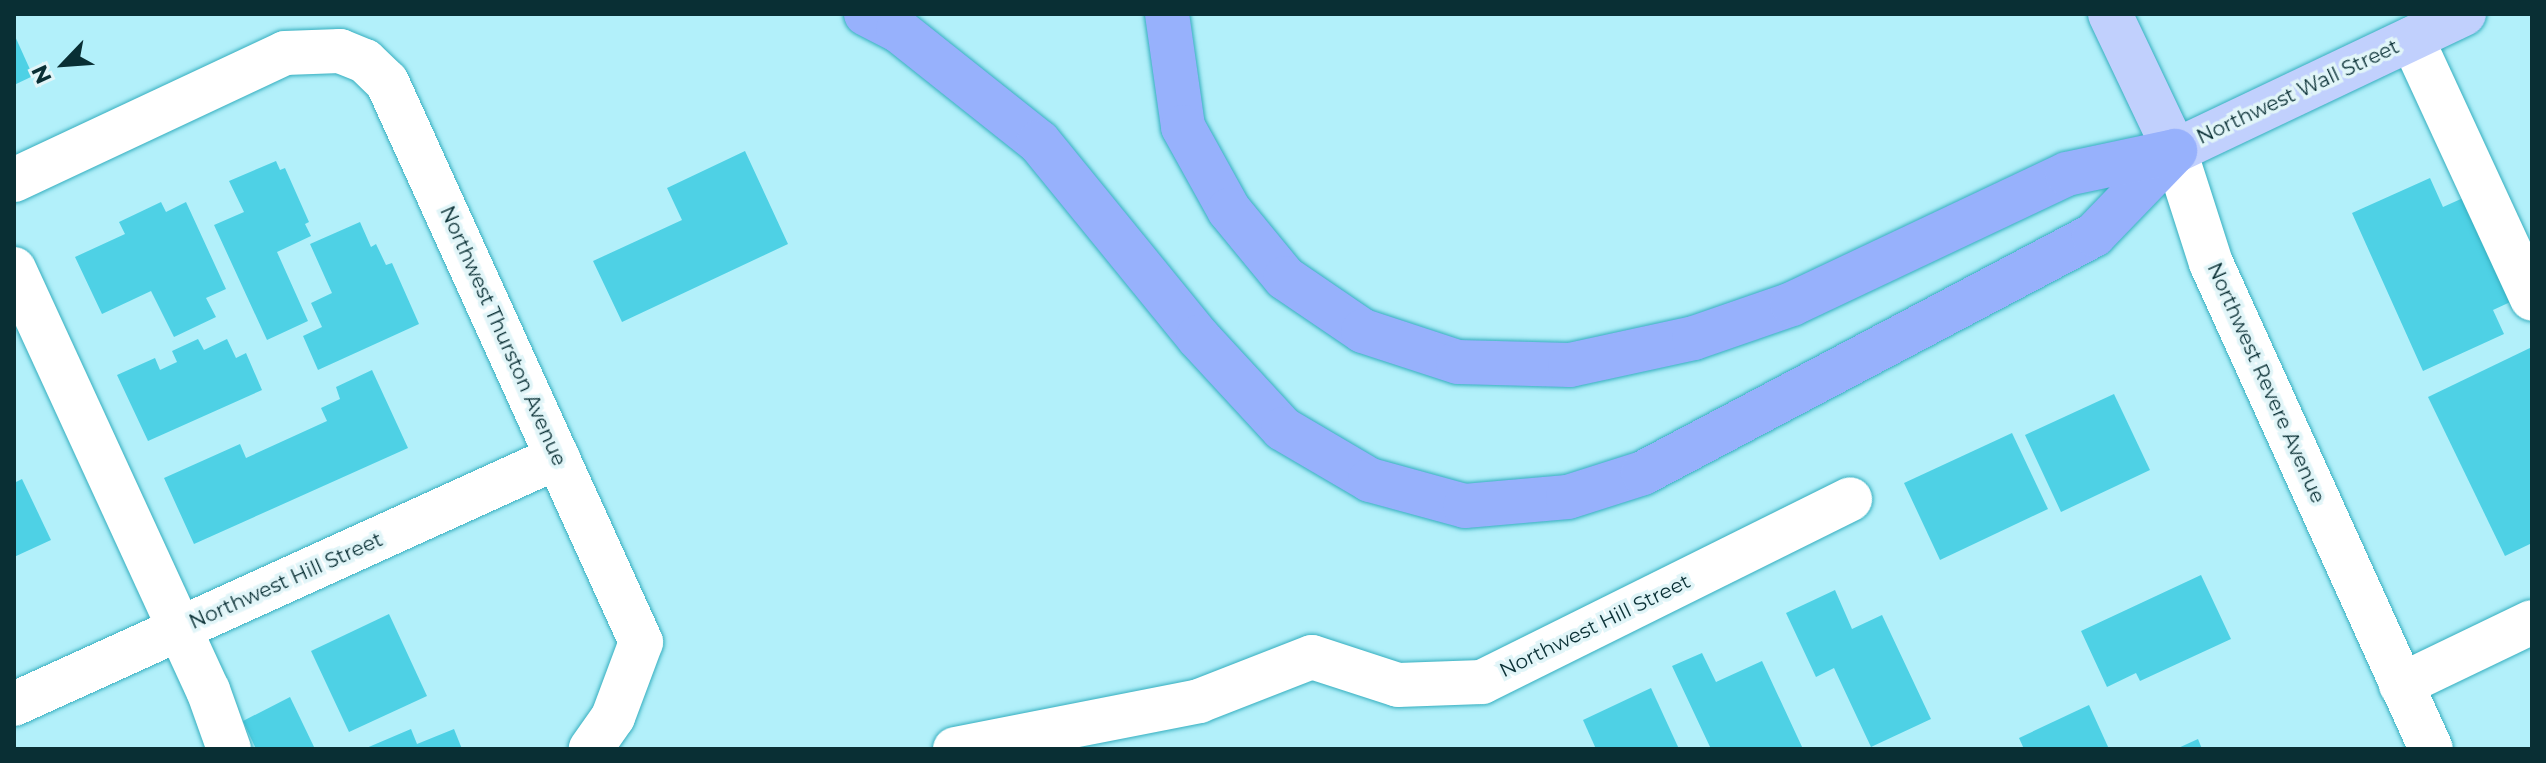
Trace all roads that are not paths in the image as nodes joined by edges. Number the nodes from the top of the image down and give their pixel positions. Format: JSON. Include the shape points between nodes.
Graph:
{"nodes":[{"id":1,"x":866,"y":14,"type":"edge"},
{"id":2,"x":1167,"y":14,"type":"edge"},
{"id":3,"x":2110,"y":14,"type":"edge"},
{"id":4,"x":2464,"y":14,"type":"edge"},
{"id":5,"x":2412,"y":39,"type":"junction"},
{"id":6,"x":2175,"y":151,"type":"junction"},
{"id":7,"x":14,"y":180,"type":"edge"},
{"id":8,"x":14,"y":269,"type":"edge"},
{"id":9,"x":2532,"y":299,"type":"edge"},
{"id":10,"x":558,"y":457,"type":"junction"},
{"id":11,"x":1850,"y":499,"type":"dead end"},
{"id":12,"x":2532,"y":622,"type":"edge"},
{"id":13,"x":179,"y":629,"type":"junction"},
{"id":14,"x":2401,"y":685,"type":"junction"},
{"id":15,"x":14,"y":704,"type":"edge"},
{"id":16,"x":229,"y":749,"type":"edge"},
{"id":17,"x":591,"y":749,"type":"edge"},
{"id":18,"x":955,"y":749,"type":"edge"},
{"id":19,"x":2431,"y":749,"type":"edge"}],
"edges":[{"from":1,"to":6,"type":"highway","via":[[898,30],[1039,142],[1198,337],[1283,429],[1370,480],[1465,506],[1568,497],[1643,473],[2094,235]]},
{"from":2,"to":6,"type":"highway","via":[[1183,127],[1229,210],[1285,278],[1363,331],[1458,362],[1570,365],[1694,338],[1792,304],[2067,174]]},
{"from":3,"to":6,"type":"main road","name":"Northwest Revere Avenue"},
{"from":4,"to":5,"type":"main road","name":"Northwest Wall Street"},
{"from":5,"to":6,"type":"main road","name":"Northwest Wall Street"},
{"from":5,"to":9,"type":"street"},
{"from":6,"to":14,"type":"street","name":"Northwest Revere Avenue","via":[[2211,263]]},
{"from":7,"to":10,"type":"street","name":"Northwest Thurston Avenue","via":[[285,53],[340,51],[365,61],[387,82]]},
{"from":8,"to":13,"type":"street"},
{"from":10,"to":13,"type":"street","name":"Northwest Hill Street"},
{"from":10,"to":17,"type":"street","name":"Northwest Thurston Avenue","via":[[641,642],[613,717]]},
{"from":11,"to":18,"type":"street","name":"Northwest Hill Street","via":[[1482,682],[1398,685],[1312,657],[1199,701]]},
{"from":12,"to":14,"type":"street"},
{"from":13,"to":15,"type":"street","name":"Northwest Hill Street"},
{"from":13,"to":16,"type":"street"},
{"from":14,"to":19,"type":"street","name":"Northwest Revere Avenue"}]}
